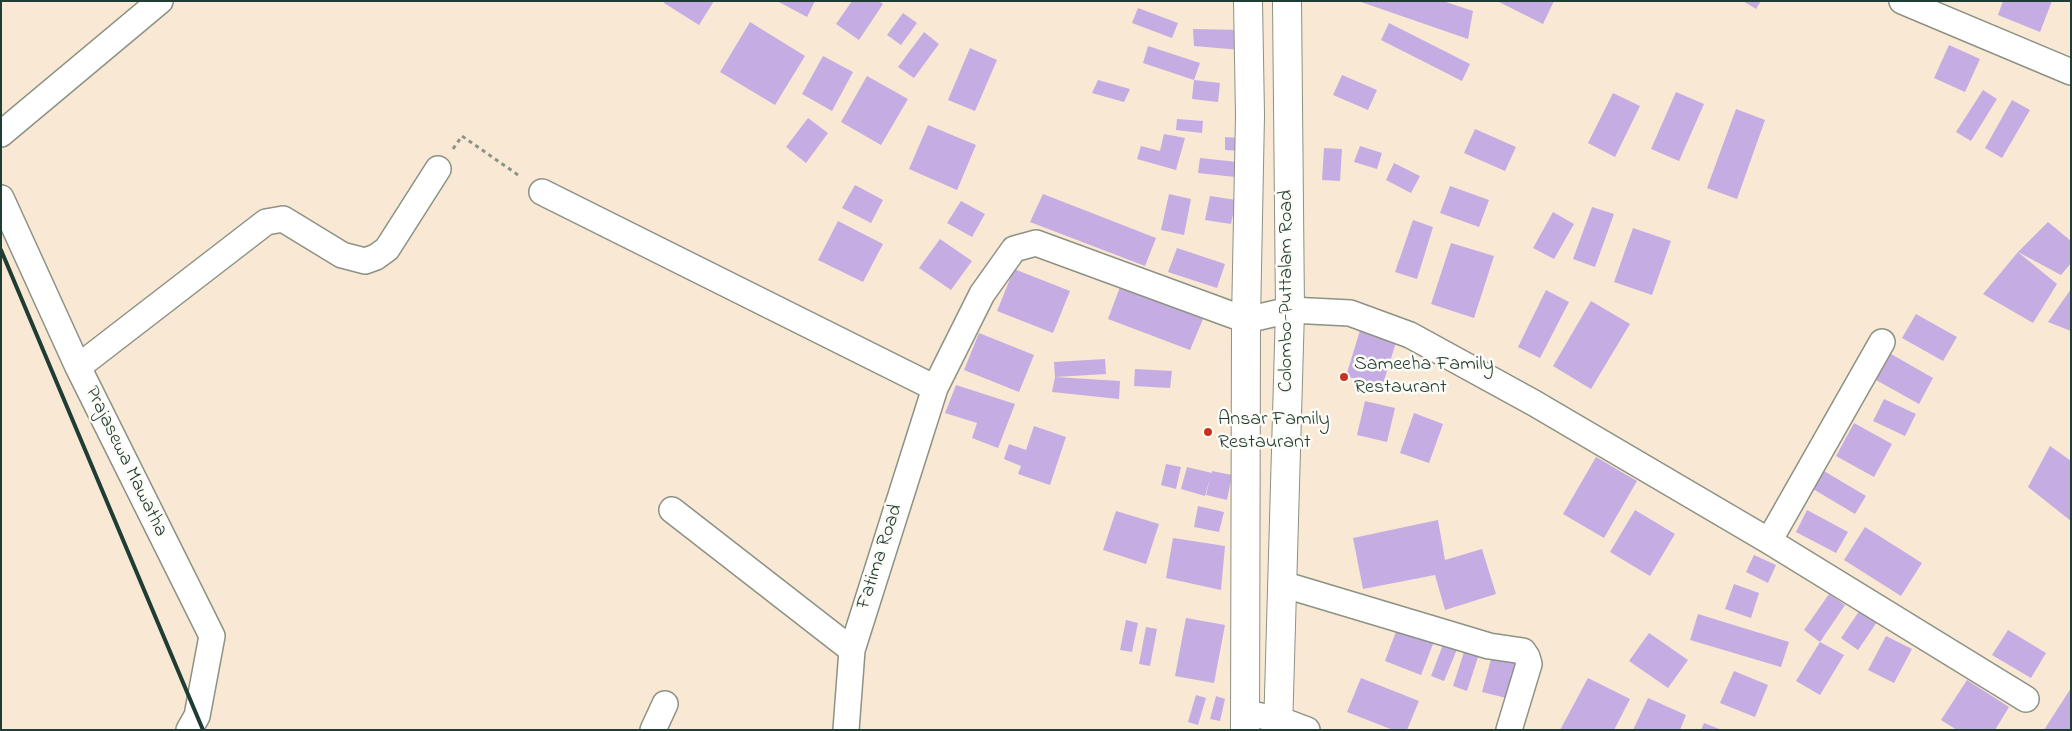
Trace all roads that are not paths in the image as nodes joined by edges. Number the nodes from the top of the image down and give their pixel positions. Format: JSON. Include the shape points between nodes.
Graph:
{"nodes":[{"id":1,"x":160,"y":1,"type":"edge"},
{"id":2,"x":1248,"y":1,"type":"edge"},
{"id":3,"x":1287,"y":1,"type":"edge"},
{"id":4,"x":1902,"y":1,"type":"edge"},
{"id":5,"x":2071,"y":72,"type":"edge"},
{"id":6,"x":1,"y":134,"type":"edge"},
{"id":7,"x":438,"y":169,"type":"road end"},
{"id":8,"x":542,"y":192,"type":"road end"},
{"id":9,"x":1,"y":198,"type":"edge"},
{"id":10,"x":1290,"y":310,"type":"junction"},
{"id":11,"x":1246,"y":320,"type":"junction"},
{"id":12,"x":1882,"y":342,"type":"dead end"},
{"id":13,"x":78,"y":367,"type":"junction"},
{"id":14,"x":935,"y":388,"type":"junction"},
{"id":15,"x":672,"y":510,"type":"dead end"},
{"id":16,"x":1769,"y":541,"type":"junction"},
{"id":17,"x":1282,"y":584,"type":"junction"},
{"id":18,"x":852,"y":650,"type":"junction"},
{"id":19,"x":2026,"y":699,"type":"dead end"},
{"id":20,"x":665,"y":704,"type":"dead end"},
{"id":21,"x":1245,"y":721,"type":"edge"},
{"id":22,"x":1278,"y":724,"type":"edge"},
{"id":23,"x":190,"y":730,"type":"edge"},
{"id":24,"x":653,"y":730,"type":"edge"},
{"id":25,"x":846,"y":730,"type":"edge"},
{"id":26,"x":1307,"y":730,"type":"edge"},
{"id":27,"x":1510,"y":730,"type":"edge"}],
"edges":[{"from":1,"to":6,"type":"street"},
{"from":2,"to":11,"type":"highway","name":"Colombo-Puttalam Road","via":[[1250,116]]},
{"from":3,"to":10,"type":"highway","name":"Colombo-Puttalam Road"},
{"from":4,"to":5,"type":"street"},
{"from":7,"to":13,"type":"street","via":[[386,249],[376,257],[365,261],[342,255],[283,219],[266,222]]},
{"from":8,"to":14,"type":"street"},
{"from":9,"to":13,"type":"street","name":"Prajasewa Mawatha"},
{"from":10,"to":11,"type":"street"},
{"from":10,"to":16,"type":"street","via":[[1350,313],[1410,335],[1534,403]]},
{"from":10,"to":17,"type":"highway","name":"Colombo-Puttalam Road"},
{"from":11,"to":14,"type":"street","name":"Fatima Road","via":[[1036,243],[1014,249],[982,294]]},
{"from":11,"to":21,"type":"highway","name":"Colombo-Puttalam Road"},
{"from":12,"to":16,"type":"street"},
{"from":13,"to":23,"type":"street","name":"Prajasewa Mawatha","via":[[212,636],[197,716]]},
{"from":14,"to":18,"type":"street","name":"Fatima Road"},
{"from":15,"to":18,"type":"street"},
{"from":16,"to":19,"type":"street"},
{"from":17,"to":22,"type":"highway","name":"Colombo-Puttalam Road"},
{"from":17,"to":27,"type":"street","via":[[1489,646],[1523,651],[1529,664]]},
{"from":18,"to":25,"type":"street","name":"Fatima Road"},
{"from":20,"to":24,"type":"street"},
{"from":21,"to":22,"type":"street"},
{"from":22,"to":26,"type":"street"}]}
